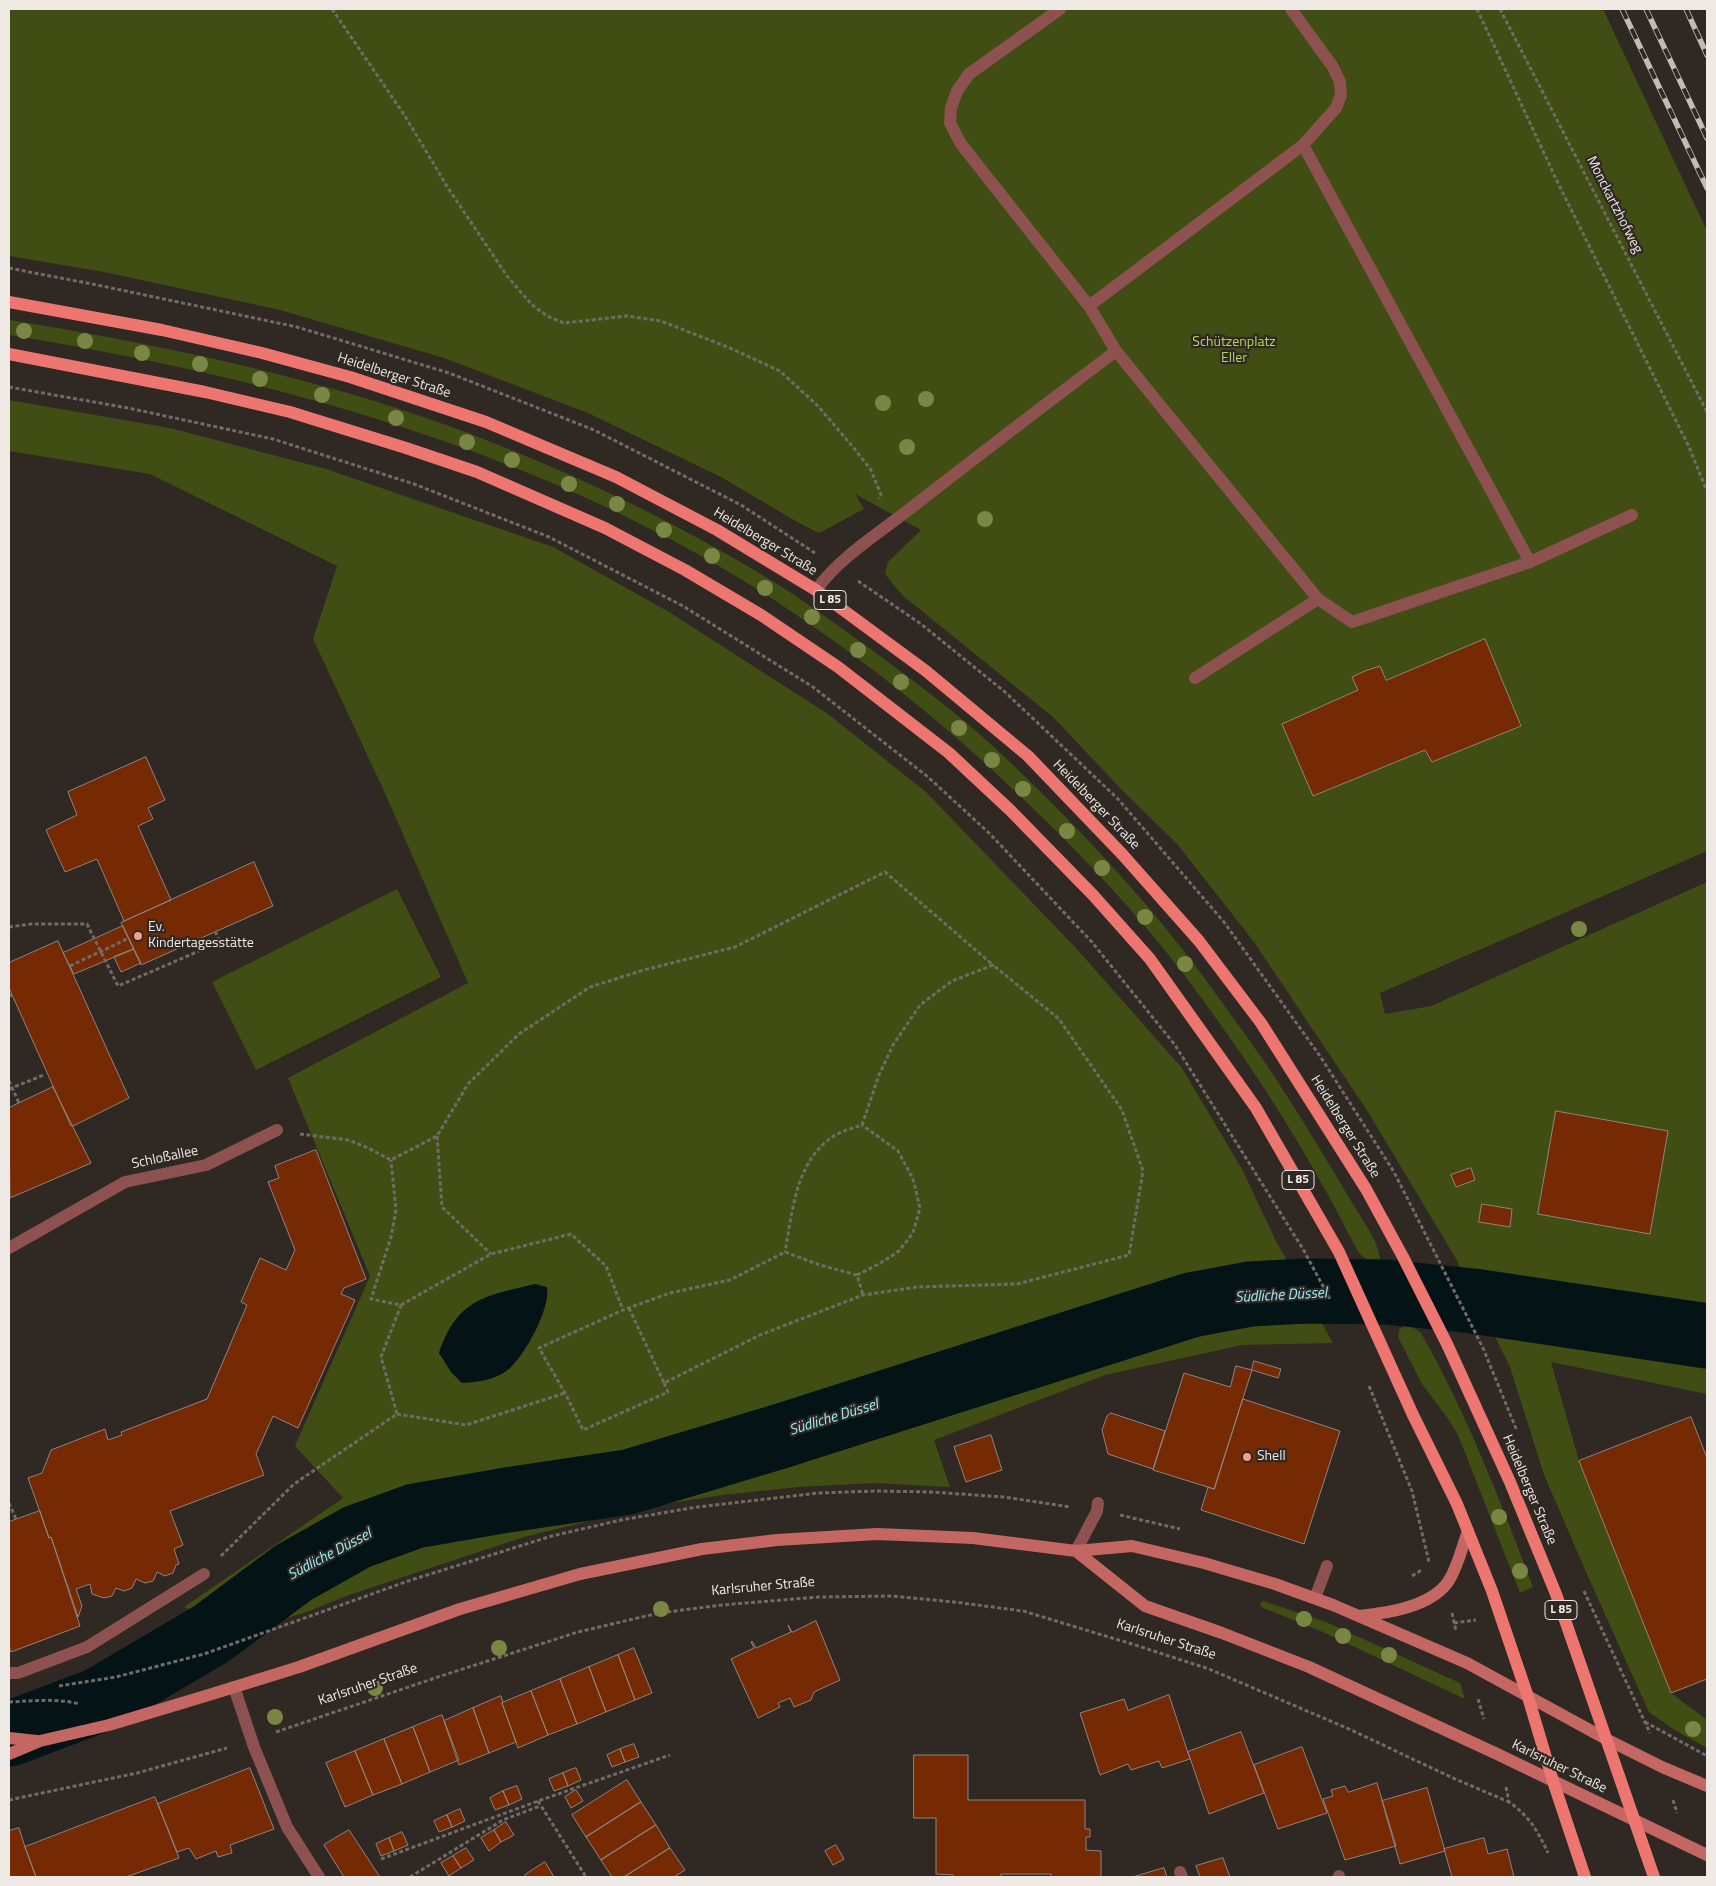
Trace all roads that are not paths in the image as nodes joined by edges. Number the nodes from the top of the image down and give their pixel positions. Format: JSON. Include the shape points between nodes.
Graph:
{"nodes":[{"id":1,"x":1060,"y":9,"type":"edge"},
{"id":2,"x":1291,"y":9,"type":"edge"},
{"id":3,"x":1303,"y":145,"type":"junction"},
{"id":4,"x":9,"y":302,"type":"edge"},
{"id":5,"x":1090,"y":306,"type":"junction"},
{"id":6,"x":1116,"y":351,"type":"junction"},
{"id":7,"x":9,"y":354,"type":"edge"},
{"id":8,"x":1632,"y":515,"type":"dead end"},
{"id":9,"x":1530,"y":562,"type":"junction"},
{"id":10,"x":816,"y":590,"type":"junction"},
{"id":11,"x":1318,"y":599,"type":"junction"},
{"id":12,"x":1195,"y":678,"type":"dead end"},
{"id":13,"x":277,"y":1130,"type":"road end"},
{"id":14,"x":9,"y":1248,"type":"edge"},
{"id":15,"x":1098,"y":1503,"type":"dead end"},
{"id":16,"x":1468,"y":1531,"type":"junction"},
{"id":17,"x":1076,"y":1551,"type":"junction"},
{"id":18,"x":1326,"y":1566,"type":"dead end"},
{"id":19,"x":204,"y":1574,"type":"road end"},
{"id":20,"x":1315,"y":1598,"type":"junction"},
{"id":21,"x":1358,"y":1616,"type":"junction"},
{"id":22,"x":9,"y":1673,"type":"edge"},
{"id":23,"x":234,"y":1687,"type":"junction"},
{"id":24,"x":1528,"y":1697,"type":"junction"},
{"id":25,"x":9,"y":1738,"type":"edge"},
{"id":26,"x":1608,"y":1740,"type":"junction"},
{"id":27,"x":40,"y":1741,"type":"junction"},
{"id":28,"x":9,"y":1754,"type":"edge"},
{"id":29,"x":1553,"y":1781,"type":"junction"},
{"id":30,"x":1707,"y":1786,"type":"edge"},
{"id":31,"x":1636,"y":1821,"type":"junction"},
{"id":32,"x":1707,"y":1855,"type":"edge"},
{"id":33,"x":320,"y":1877,"type":"edge"},
{"id":34,"x":1585,"y":1877,"type":"edge"},
{"id":35,"x":1654,"y":1877,"type":"edge"}],
"edges":[{"from":1,"to":5,"type":"lane","via":[[969,74],[957,91],[950,123],[961,144]]},
{"from":2,"to":3,"type":"lane","via":[[1333,67],[1340,82],[1341,95],[1336,108]]},
{"from":3,"to":5,"type":"lane"},
{"from":3,"to":9,"type":"lane"},
{"from":4,"to":10,"type":"main road","name":"Heidelberger Straße","number":"L 85","via":[[162,330],[262,353],[350,377],[486,422],[616,477],[717,530]]},
{"from":5,"to":6,"type":"lane"},
{"from":6,"to":10,"type":"lane","via":[[857,550],[826,576]]},
{"from":6,"to":11,"type":"lane"},
{"from":7,"to":16,"type":"main road","number":"L 85","via":[[290,412],[477,472],[605,528],[761,615],[845,673],[962,766],[1093,895],[1150,959],[1256,1108],[1339,1252]]},
{"from":8,"to":9,"type":"lane"},
{"from":9,"to":11,"type":"lane","via":[[1352,622]]},
{"from":10,"to":26,"type":"main road","name":"Heidelberger Straße","number":"L 85","via":[[926,671],[1028,756],[1122,854],[1199,941],[1261,1023],[1366,1189],[1447,1344],[1510,1482],[1556,1594]]},
{"from":11,"to":12,"type":"lane"},
{"from":13,"to":14,"type":"lane","name":"Schloßallee","via":[[206,1164],[125,1182]]},
{"from":15,"to":17,"type":"lane"},
{"from":16,"to":21,"type":"main road","via":[[1455,1568],[1441,1590],[1404,1609]]},
{"from":16,"to":24,"type":"main road","number":"L 85"},
{"from":17,"to":20,"type":"main road","via":[[1132,1546],[1204,1563]]},
{"from":17,"to":23,"type":"main road","via":[[973,1538],[877,1534],[777,1540],[702,1549],[580,1574],[522,1590]]},
{"from":17,"to":29,"type":"main road","name":"Karlsruher Straße","via":[[1145,1606],[1308,1667]]},
{"from":18,"to":20,"type":"lane"},
{"from":19,"to":22,"type":"lane","via":[[87,1647],[18,1673]]},
{"from":20,"to":21,"type":"main road"},
{"from":21,"to":24,"type":"main road","via":[[1467,1663]]},
{"from":23,"to":27,"type":"main road","via":[[109,1725]]},
{"from":23,"to":33,"type":"lane","via":[[287,1827]]},
{"from":24,"to":26,"type":"main road"},
{"from":24,"to":29,"type":"main road","number":"L 85"},
{"from":25,"to":27,"type":"main road"},
{"from":26,"to":30,"type":"main road"},
{"from":26,"to":31,"type":"main road","name":"Heidelberger Straße","number":"L 85"},
{"from":27,"to":28,"type":"main road"},
{"from":29,"to":31,"type":"main road","name":"Karlsruher Straße"},
{"from":29,"to":34,"type":"main road","number":"L 85"},
{"from":31,"to":32,"type":"main road","name":"Karlsruher Straße"},
{"from":31,"to":35,"type":"main road","name":"Heidelberger Straße","number":"L 85"}]}
